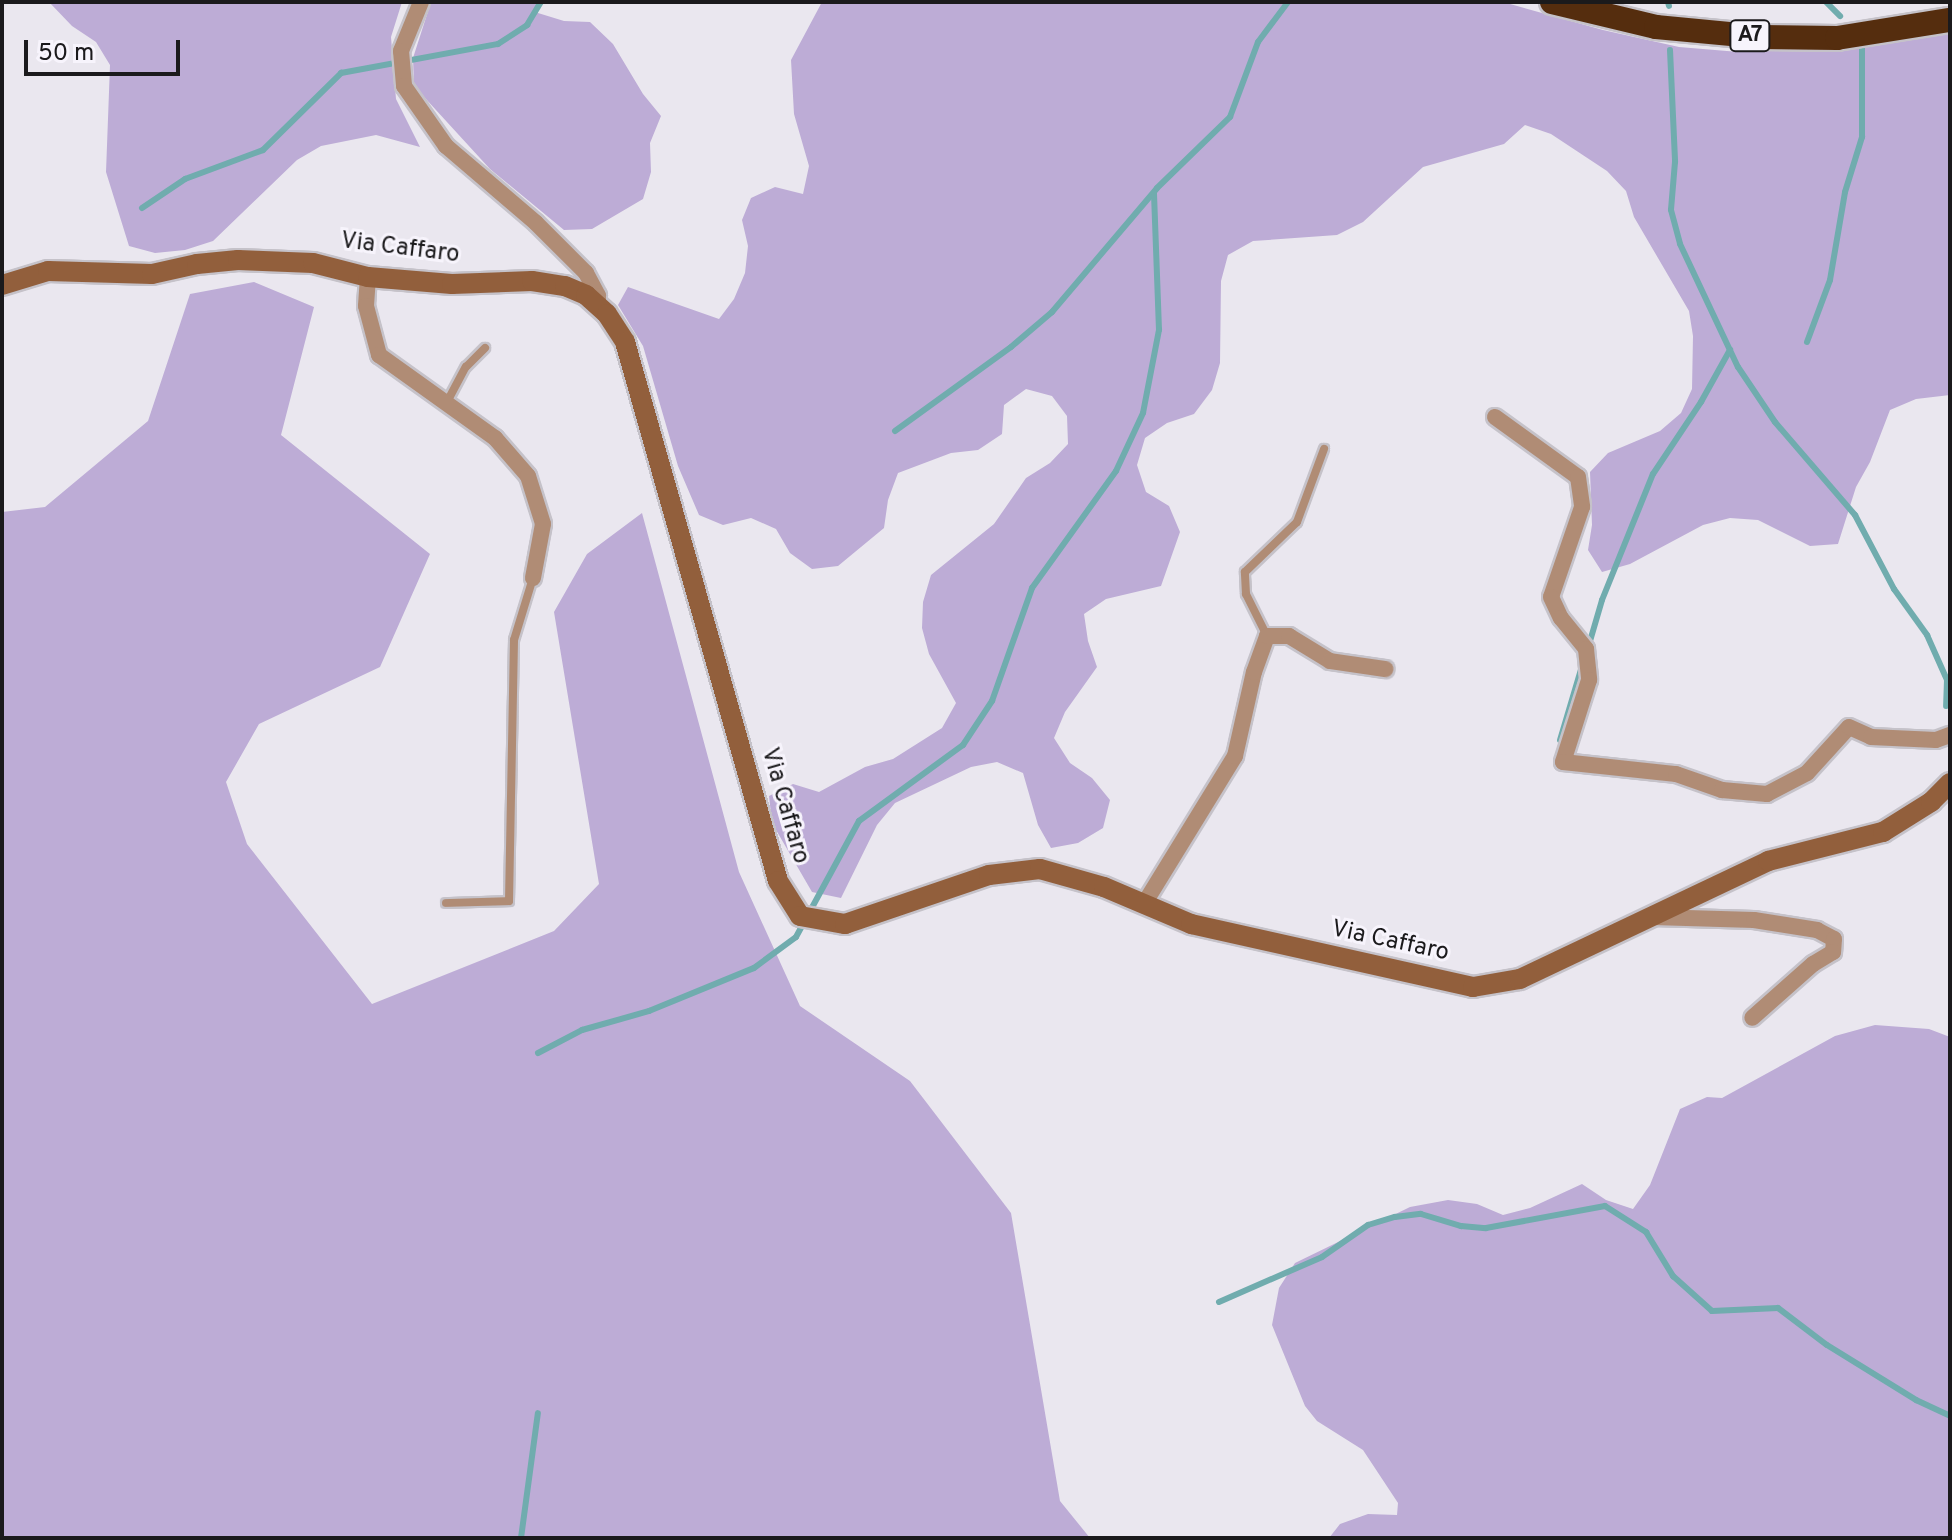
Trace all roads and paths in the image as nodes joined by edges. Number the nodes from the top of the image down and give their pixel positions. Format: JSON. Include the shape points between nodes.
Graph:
{"nodes":[{"id":1,"x":421,"y":2,"type":"edge"},
{"id":2,"x":1552,"y":2,"type":"edge"},
{"id":3,"x":1950,"y":20,"type":"edge"},
{"id":4,"x":368,"y":277,"type":"junction"},
{"id":5,"x":2,"y":285,"type":"edge"},
{"id":6,"x":598,"y":308,"type":"junction"},
{"id":7,"x":485,"y":348,"type":"dead end"},
{"id":8,"x":447,"y":402,"type":"junction"},
{"id":9,"x":1495,"y":417,"type":"dead end"},
{"id":10,"x":1324,"y":449,"type":"dead end"},
{"id":11,"x":533,"y":578,"type":"joint"},
{"id":12,"x":1267,"y":636,"type":"junction"},
{"id":13,"x":1385,"y":669,"type":"dead end"},
{"id":14,"x":1950,"y":735,"type":"edge"},
{"id":15,"x":1950,"y":783,"type":"edge"},
{"id":16,"x":446,"y":903,"type":"dead end"},
{"id":17,"x":1144,"y":904,"type":"junction"},
{"id":18,"x":1651,"y":917,"type":"junction"},
{"id":19,"x":1752,"y":1018,"type":"dead end"}],
"edges":[{"from":1,"to":6,"type":"street","via":[[401,51],[404,86],[446,146],[586,273]]},
{"from":2,"to":3,"type":"highway","number":"A7","via":[[1656,27],[1761,37],[1837,38]]},
{"from":4,"to":5,"type":"street","name":"Via Caffaro","via":[[313,263],[238,260],[152,274],[48,271]]},
{"from":4,"to":6,"type":"street","name":"Via Caffaro","via":[[452,284],[532,281],[565,286],[586,295]]},
{"from":4,"to":8,"type":"street","via":[[366,306],[379,355]]},
{"from":6,"to":17,"type":"street","name":"Via Caffaro","via":[[625,342],[778,881],[800,916],[845,924],[989,875],[1040,869]]},
{"from":7,"to":8,"type":"lane","via":[[466,367]]},
{"from":8,"to":11,"type":"street","via":[[495,438],[528,476],[543,524]]},
{"from":9,"to":14,"type":"street","via":[[1578,477],[1582,507],[1551,597],[1586,649],[1589,680],[1563,762],[1676,774],[1722,790],[1767,794],[1807,773],[1849,727],[1871,737],[1936,740]]},
{"from":10,"to":12,"type":"lane","via":[[1297,522],[1245,572],[1246,594]]},
{"from":11,"to":16,"type":"lane","via":[[514,640],[509,901]]},
{"from":12,"to":13,"type":"street","via":[[1289,636],[1330,661]]},
{"from":12,"to":17,"type":"street","via":[[1235,756]]},
{"from":15,"to":18,"type":"street","name":"Via Caffaro","via":[[1931,802],[1883,832],[1768,861]]},
{"from":17,"to":18,"type":"street","name":"Via Caffaro","via":[[1191,924],[1473,987],[1520,979]]},
{"from":18,"to":19,"type":"street","via":[[1754,920],[1817,930],[1834,939],[1833,952]]}]}
